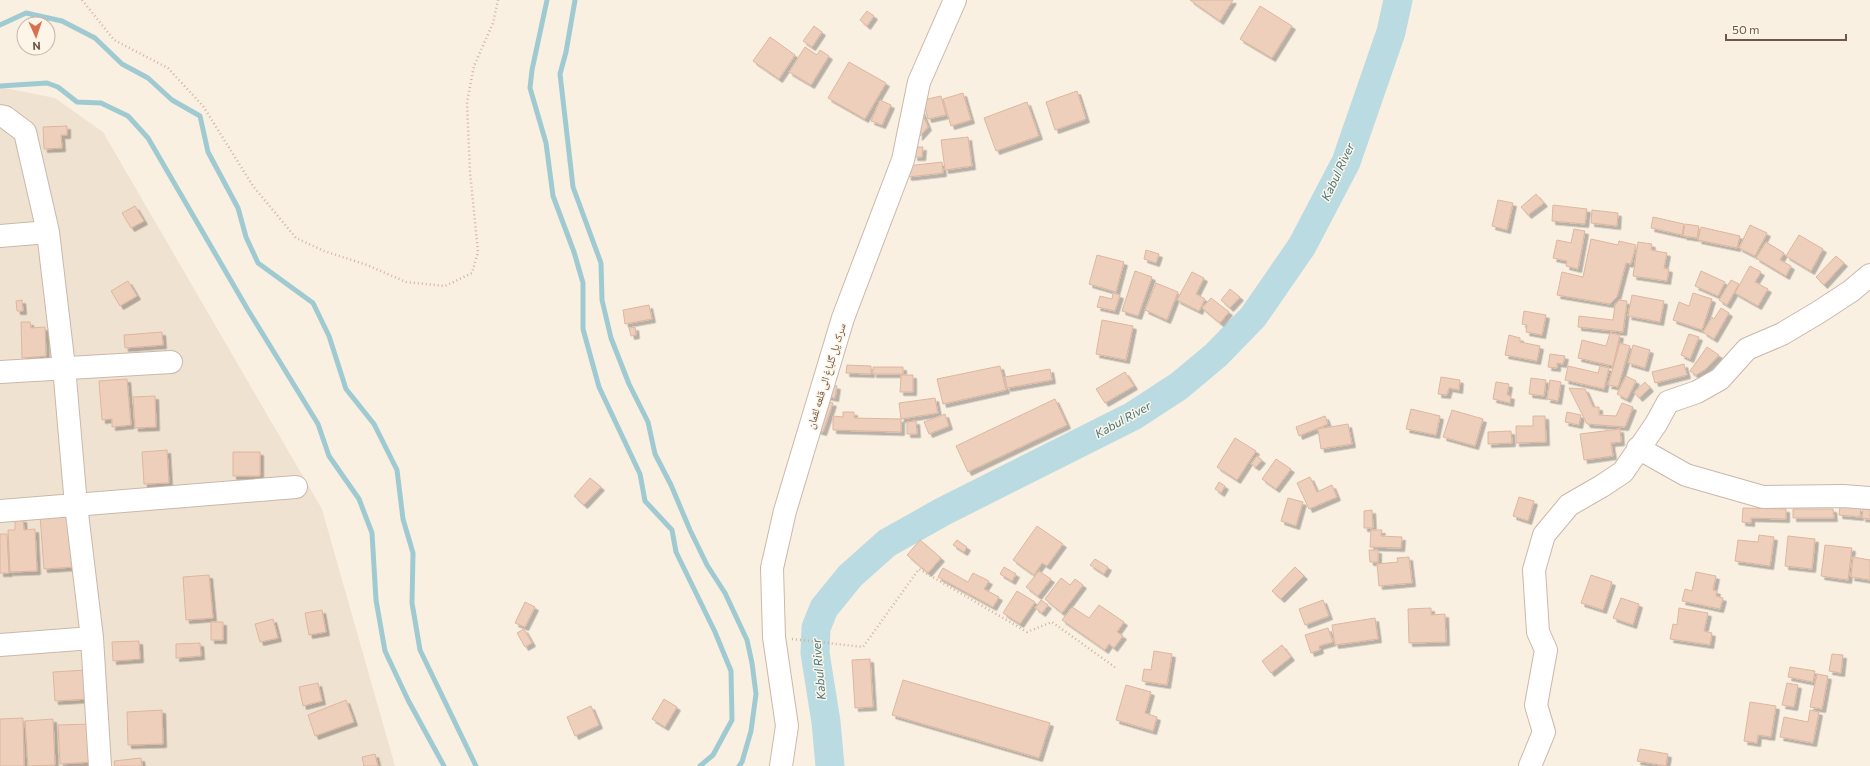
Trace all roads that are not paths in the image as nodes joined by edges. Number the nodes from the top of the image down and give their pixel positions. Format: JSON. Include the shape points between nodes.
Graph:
{"nodes":[{"id":1,"x":955,"y":0,"type":"edge"},
{"id":2,"x":0,"y":116,"type":"edge"},
{"id":3,"x":48,"y":232,"type":"junction"},
{"id":4,"x":0,"y":236,"type":"edge"},
{"id":5,"x":1870,"y":275,"type":"edge"},
{"id":6,"x":172,"y":362,"type":"dead end"},
{"id":7,"x":64,"y":367,"type":"junction"},
{"id":8,"x":0,"y":372,"type":"edge"},
{"id":9,"x":1638,"y":448,"type":"junction"},
{"id":10,"x":296,"y":487,"type":"dead end"},
{"id":11,"x":1870,"y":498,"type":"edge"},
{"id":12,"x":76,"y":505,"type":"junction"},
{"id":13,"x":0,"y":511,"type":"edge"},
{"id":14,"x":92,"y":638,"type":"junction"},
{"id":15,"x":0,"y":645,"type":"edge"},
{"id":16,"x":100,"y":766,"type":"edge"},
{"id":17,"x":781,"y":766,"type":"edge"},
{"id":18,"x":1530,"y":766,"type":"edge"}],
"edges":[{"from":1,"to":17,"type":"street","name":"سرک پل گلباغ الی قلعه لقمان","via":[[919,82],[903,160],[843,318],[785,511],[772,568],[774,637],[787,726]]},
{"from":2,"to":3,"type":"street","via":[[25,132]]},
{"from":3,"to":4,"type":"street"},
{"from":3,"to":7,"type":"street"},
{"from":5,"to":9,"type":"street","via":[[1819,312],[1782,334],[1747,349],[1720,379],[1697,392],[1668,402]]},
{"from":6,"to":7,"type":"street"},
{"from":7,"to":8,"type":"street"},
{"from":7,"to":12,"type":"street"},
{"from":9,"to":11,"type":"street","via":[[1686,475],[1763,497]]},
{"from":9,"to":18,"type":"street","via":[[1622,472],[1569,505],[1544,535],[1534,570],[1538,632],[1546,650],[1536,705],[1544,732]]},
{"from":10,"to":12,"type":"street"},
{"from":12,"to":13,"type":"street"},
{"from":12,"to":14,"type":"street"},
{"from":14,"to":15,"type":"street"},
{"from":14,"to":16,"type":"street"}]}
